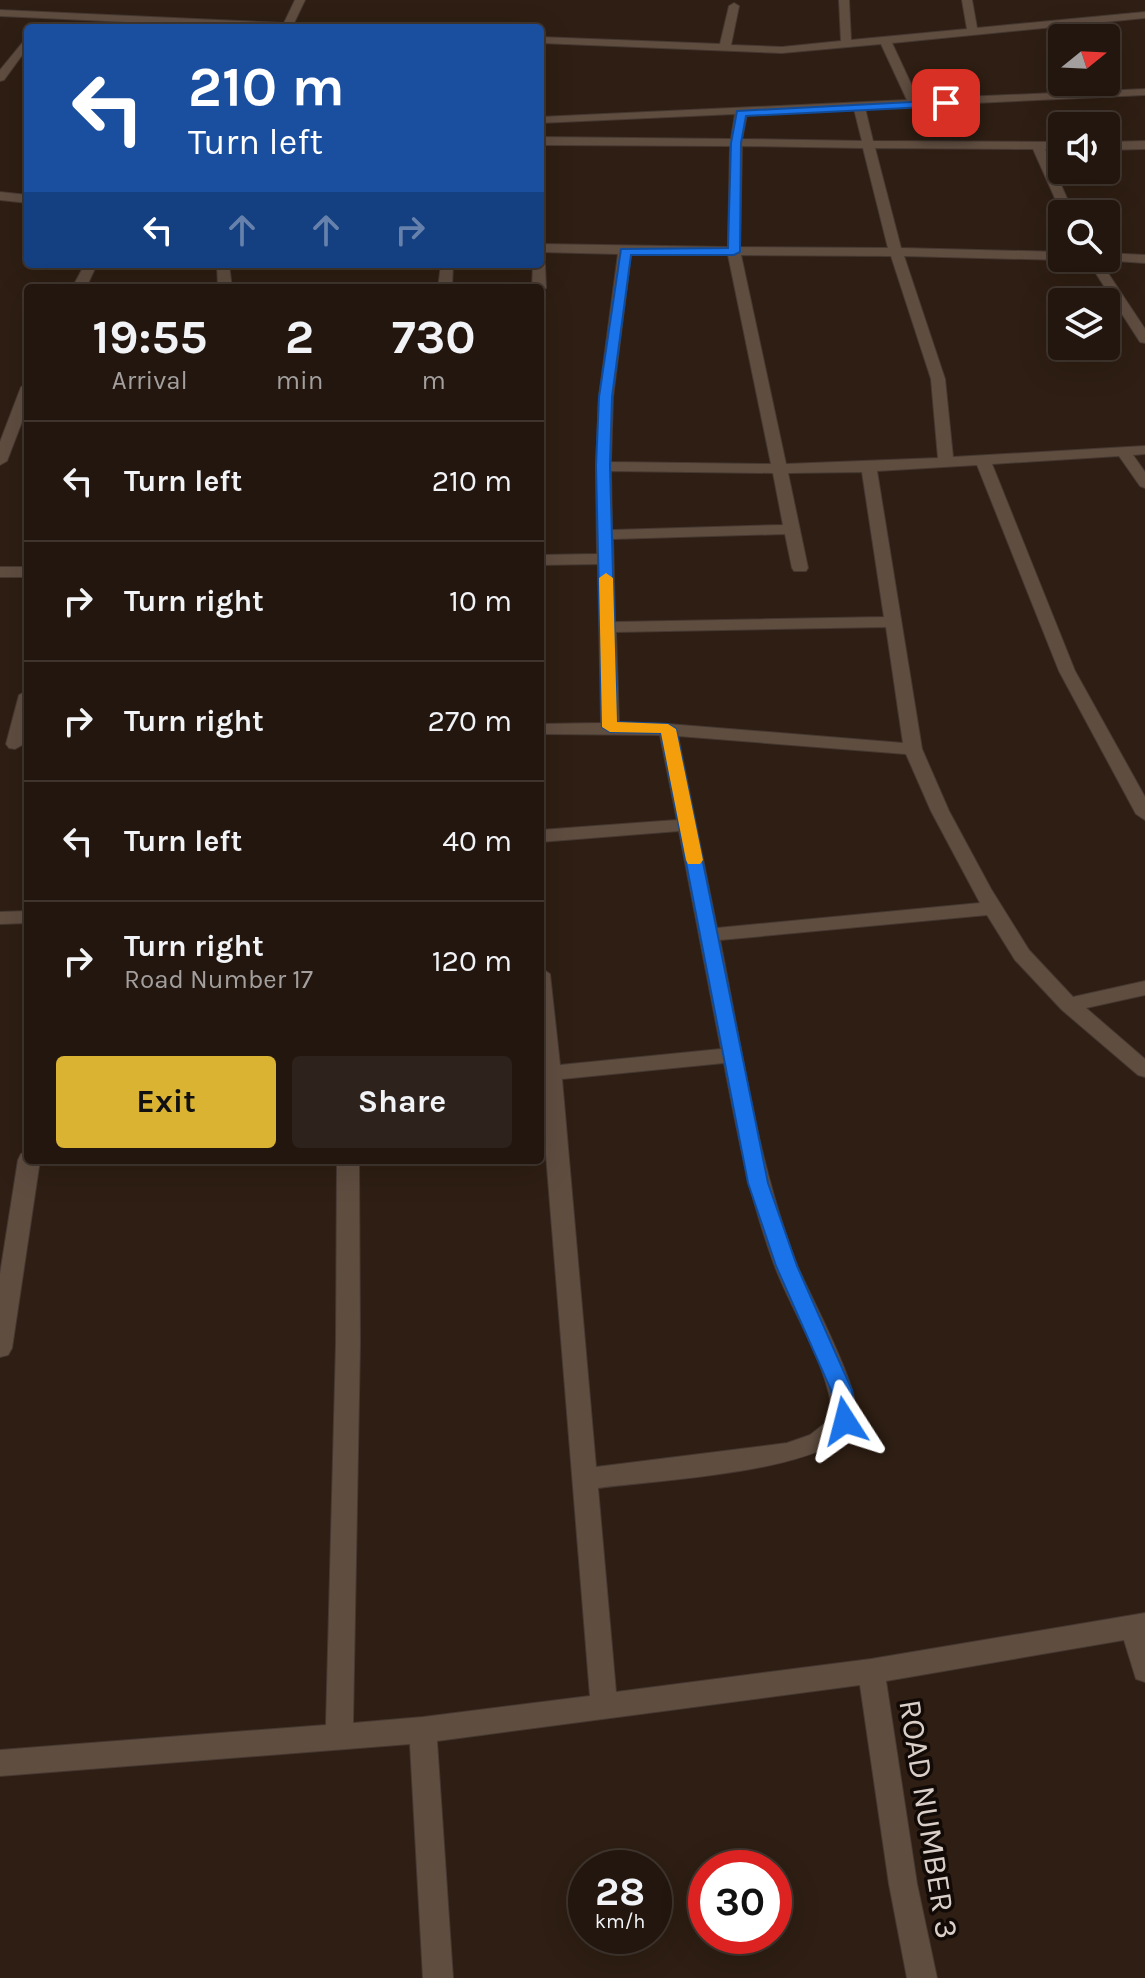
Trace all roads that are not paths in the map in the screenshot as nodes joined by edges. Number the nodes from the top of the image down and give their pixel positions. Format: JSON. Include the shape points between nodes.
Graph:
{"nodes":[{"id":1,"x":300,"y":0,"type":"edge"},
{"id":2,"x":844,"y":0,"type":"edge"},
{"id":3,"x":967,"y":0,"type":"edge"},
{"id":4,"x":734,"y":6,"type":"dead end"},
{"id":5,"x":0,"y":13,"type":"edge"},
{"id":6,"x":46,"y":14,"type":"junction"},
{"id":7,"x":1145,"y":15,"type":"edge"},
{"id":8,"x":39,"y":24,"type":"edge"},
{"id":9,"x":152,"y":24,"type":"edge"},
{"id":10,"x":288,"y":24,"type":"edge"},
{"id":11,"x":973,"y":33,"type":"junction"},
{"id":12,"x":544,"y":40,"type":"edge"},
{"id":13,"x":885,"y":40,"type":"junction"},
{"id":14,"x":846,"y":43,"type":"junction"},
{"id":15,"x":24,"y":45,"type":"edge"},
{"id":16,"x":725,"y":48,"type":"junction"},
{"id":17,"x":0,"y":78,"type":"edge"},
{"id":18,"x":1145,"y":92,"type":"edge"},
{"id":19,"x":915,"y":104,"type":"junction"},
{"id":20,"x":859,"y":107,"type":"junction"},
{"id":21,"x":741,"y":113,"type":"junction"},
{"id":22,"x":544,"y":120,"type":"edge"},
{"id":23,"x":544,"y":141,"type":"edge"},
{"id":24,"x":736,"y":143,"type":"junction"},
{"id":25,"x":867,"y":144,"type":"junction"},
{"id":26,"x":1037,"y":145,"type":"junction"},
{"id":27,"x":1048,"y":145,"type":"edge"},
{"id":28,"x":1145,"y":145,"type":"edge"},
{"id":29,"x":1120,"y":146,"type":"edge"},
{"id":30,"x":1,"y":199,"type":"edge"},
{"id":31,"x":24,"y":199,"type":"edge"},
{"id":32,"x":1062,"y":200,"type":"edge"},
{"id":33,"x":544,"y":248,"type":"edge"},
{"id":34,"x":895,"y":250,"type":"junction"},
{"id":35,"x":625,"y":251,"type":"junction"},
{"id":36,"x":734,"y":252,"type":"junction"},
{"id":37,"x":1048,"y":255,"type":"edge"},
{"id":38,"x":1120,"y":258,"type":"edge"},
{"id":39,"x":1145,"y":259,"type":"edge"},
{"id":40,"x":1101,"y":272,"type":"edge"},
{"id":41,"x":1145,"y":339,"type":"edge"},
{"id":42,"x":24,"y":398,"type":"edge"},
{"id":43,"x":1145,"y":450,"type":"edge"},
{"id":44,"x":1124,"y":453,"type":"junction"},
{"id":45,"x":0,"y":461,"type":"edge"},
{"id":46,"x":983,"y":461,"type":"junction"},
{"id":47,"x":946,"y":463,"type":"junction"},
{"id":48,"x":603,"y":466,"type":"junction"},
{"id":49,"x":869,"y":467,"type":"junction"},
{"id":50,"x":779,"y":469,"type":"junction"},
{"id":51,"x":1145,"y":483,"type":"edge"},
{"id":52,"x":792,"y":529,"type":"junction"},
{"id":53,"x":605,"y":535,"type":"junction"},
{"id":54,"x":606,"y":559,"type":"junction"},
{"id":55,"x":544,"y":560,"type":"edge"},
{"id":56,"x":800,"y":568,"type":"dead end"},
{"id":57,"x":0,"y":572,"type":"edge"},
{"id":58,"x":24,"y":572,"type":"edge"},
{"id":59,"x":893,"y":622,"type":"junction"},
{"id":60,"x":607,"y":627,"type":"junction"},
{"id":61,"x":24,"y":709,"type":"edge"},
{"id":62,"x":610,"y":727,"type":"junction"},
{"id":63,"x":544,"y":729,"type":"edge"},
{"id":64,"x":668,"y":729,"type":"junction"},
{"id":65,"x":14,"y":744,"type":"edge"},
{"id":66,"x":913,"y":749,"type":"junction"},
{"id":67,"x":1145,"y":814,"type":"edge"},
{"id":68,"x":687,"y":825,"type":"junction"},
{"id":69,"x":544,"y":836,"type":"edge"},
{"id":70,"x":992,"y":908,"type":"junction"},
{"id":71,"x":24,"y":917,"type":"edge"},
{"id":72,"x":0,"y":918,"type":"edge"},
{"id":73,"x":709,"y":935,"type":"junction"},
{"id":74,"x":1145,"y":988,"type":"edge"},
{"id":75,"x":1069,"y":1005,"type":"junction"},
{"id":76,"x":544,"y":1040,"type":"edge"},
{"id":77,"x":733,"y":1055,"type":"junction"},
{"id":78,"x":1145,"y":1070,"type":"edge"},
{"id":79,"x":546,"y":1073,"type":"edge"},
{"id":80,"x":28,"y":1164,"type":"edge"},
{"id":81,"x":348,"y":1164,"type":"edge"},
{"id":82,"x":0,"y":1348,"type":"edge"},
{"id":83,"x":583,"y":1479,"type":"junction"},
{"id":84,"x":1139,"y":1625,"type":"edge"},
{"id":85,"x":1145,"y":1670,"type":"edge"},
{"id":86,"x":871,"y":1671,"type":"junction"},
{"id":87,"x":604,"y":1706,"type":"junction"},
{"id":88,"x":423,"y":1730,"type":"junction"},
{"id":89,"x":339,"y":1737,"type":"junction"},
{"id":90,"x":0,"y":1763,"type":"edge"},
{"id":91,"x":438,"y":1978,"type":"edge"},
{"id":92,"x":922,"y":1978,"type":"edge"}],
"edges":[{"from":1,"to":10,"type":"street"},
{"from":2,"to":14,"type":"street"},
{"from":3,"to":11,"type":"street"},
{"from":4,"to":16,"type":"street"},
{"from":5,"to":6,"type":"street"},
{"from":6,"to":8,"type":"street"},
{"from":6,"to":9,"type":"street"},
{"from":7,"to":11,"type":"street"},
{"from":11,"to":13,"type":"street"},
{"from":12,"to":16,"type":"street"},
{"from":13,"to":14,"type":"street"},
{"from":13,"to":19,"type":"street"},
{"from":14,"to":16,"type":"street","via":[[782,50]]},
{"from":15,"to":17,"type":"street"},
{"from":18,"to":19,"type":"street"},
{"from":19,"to":20,"type":"street"},
{"from":20,"to":21,"type":"street"},
{"from":20,"to":25,"type":"street"},
{"from":21,"to":22,"type":"street"},
{"from":21,"to":24,"type":"street"},
{"from":23,"to":24,"type":"street"},
{"from":24,"to":25,"type":"street"},
{"from":24,"to":36,"type":"street"},
{"from":25,"to":26,"type":"street"},
{"from":25,"to":34,"type":"street"},
{"from":26,"to":27,"type":"street"},
{"from":26,"to":32,"type":"street"},
{"from":28,"to":29,"type":"street"},
{"from":30,"to":31,"type":"street"},
{"from":33,"to":35,"type":"street"},
{"from":34,"to":36,"type":"street"},
{"from":34,"to":37,"type":"street"},
{"from":34,"to":47,"type":"street","via":[[938,379]]},
{"from":35,"to":36,"type":"street"},
{"from":35,"to":48,"type":"street","via":[[606,397]]},
{"from":36,"to":50,"type":"street"},
{"from":38,"to":39,"type":"street"},
{"from":40,"to":41,"type":"street"},
{"from":42,"to":45,"type":"street"},
{"from":43,"to":44,"type":"street"},
{"from":44,"to":46,"type":"street"},
{"from":44,"to":51,"type":"street"},
{"from":46,"to":47,"type":"street"},
{"from":46,"to":67,"type":"street","via":[[1067,671]]},
{"from":47,"to":49,"type":"street"},
{"from":48,"to":50,"type":"street"},
{"from":48,"to":53,"type":"street"},
{"from":49,"to":50,"type":"street"},
{"from":49,"to":59,"type":"street"},
{"from":50,"to":52,"type":"street"},
{"from":52,"to":53,"type":"street"},
{"from":52,"to":56,"type":"street"},
{"from":53,"to":54,"type":"street"},
{"from":54,"to":55,"type":"street"},
{"from":54,"to":60,"type":"street"},
{"from":57,"to":58,"type":"street"},
{"from":59,"to":60,"type":"street"},
{"from":59,"to":66,"type":"street"},
{"from":60,"to":62,"type":"street"},
{"from":61,"to":65,"type":"street"},
{"from":62,"to":63,"type":"street"},
{"from":62,"to":64,"type":"street"},
{"from":64,"to":66,"type":"street"},
{"from":64,"to":68,"type":"street"},
{"from":66,"to":70,"type":"street"},
{"from":68,"to":69,"type":"street"},
{"from":68,"to":73,"type":"street"},
{"from":70,"to":73,"type":"street"},
{"from":70,"to":75,"type":"street","via":[[1022,955]]},
{"from":71,"to":72,"type":"street"},
{"from":73,"to":77,"type":"street"},
{"from":74,"to":75,"type":"street"},
{"from":75,"to":78,"type":"street"},
{"from":76,"to":79,"type":"street"},
{"from":77,"to":79,"type":"street"},
{"from":77,"to":83,"type":"street","via":[[758,1183],[786,1266],[842,1390],[845,1421],[819,1442],[787,1453]]},
{"from":79,"to":83,"type":"street"},
{"from":80,"to":82,"type":"street"},
{"from":81,"to":89,"type":"street"},
{"from":83,"to":87,"type":"street"},
{"from":84,"to":85,"type":"street"},
{"from":84,"to":86,"type":"street"},
{"from":86,"to":87,"type":"street"},
{"from":86,"to":92,"type":"street","name":"ROAD NUMBER 3"},
{"from":87,"to":88,"type":"street"},
{"from":88,"to":89,"type":"street"},
{"from":88,"to":91,"type":"street"},
{"from":89,"to":90,"type":"street"}]}
